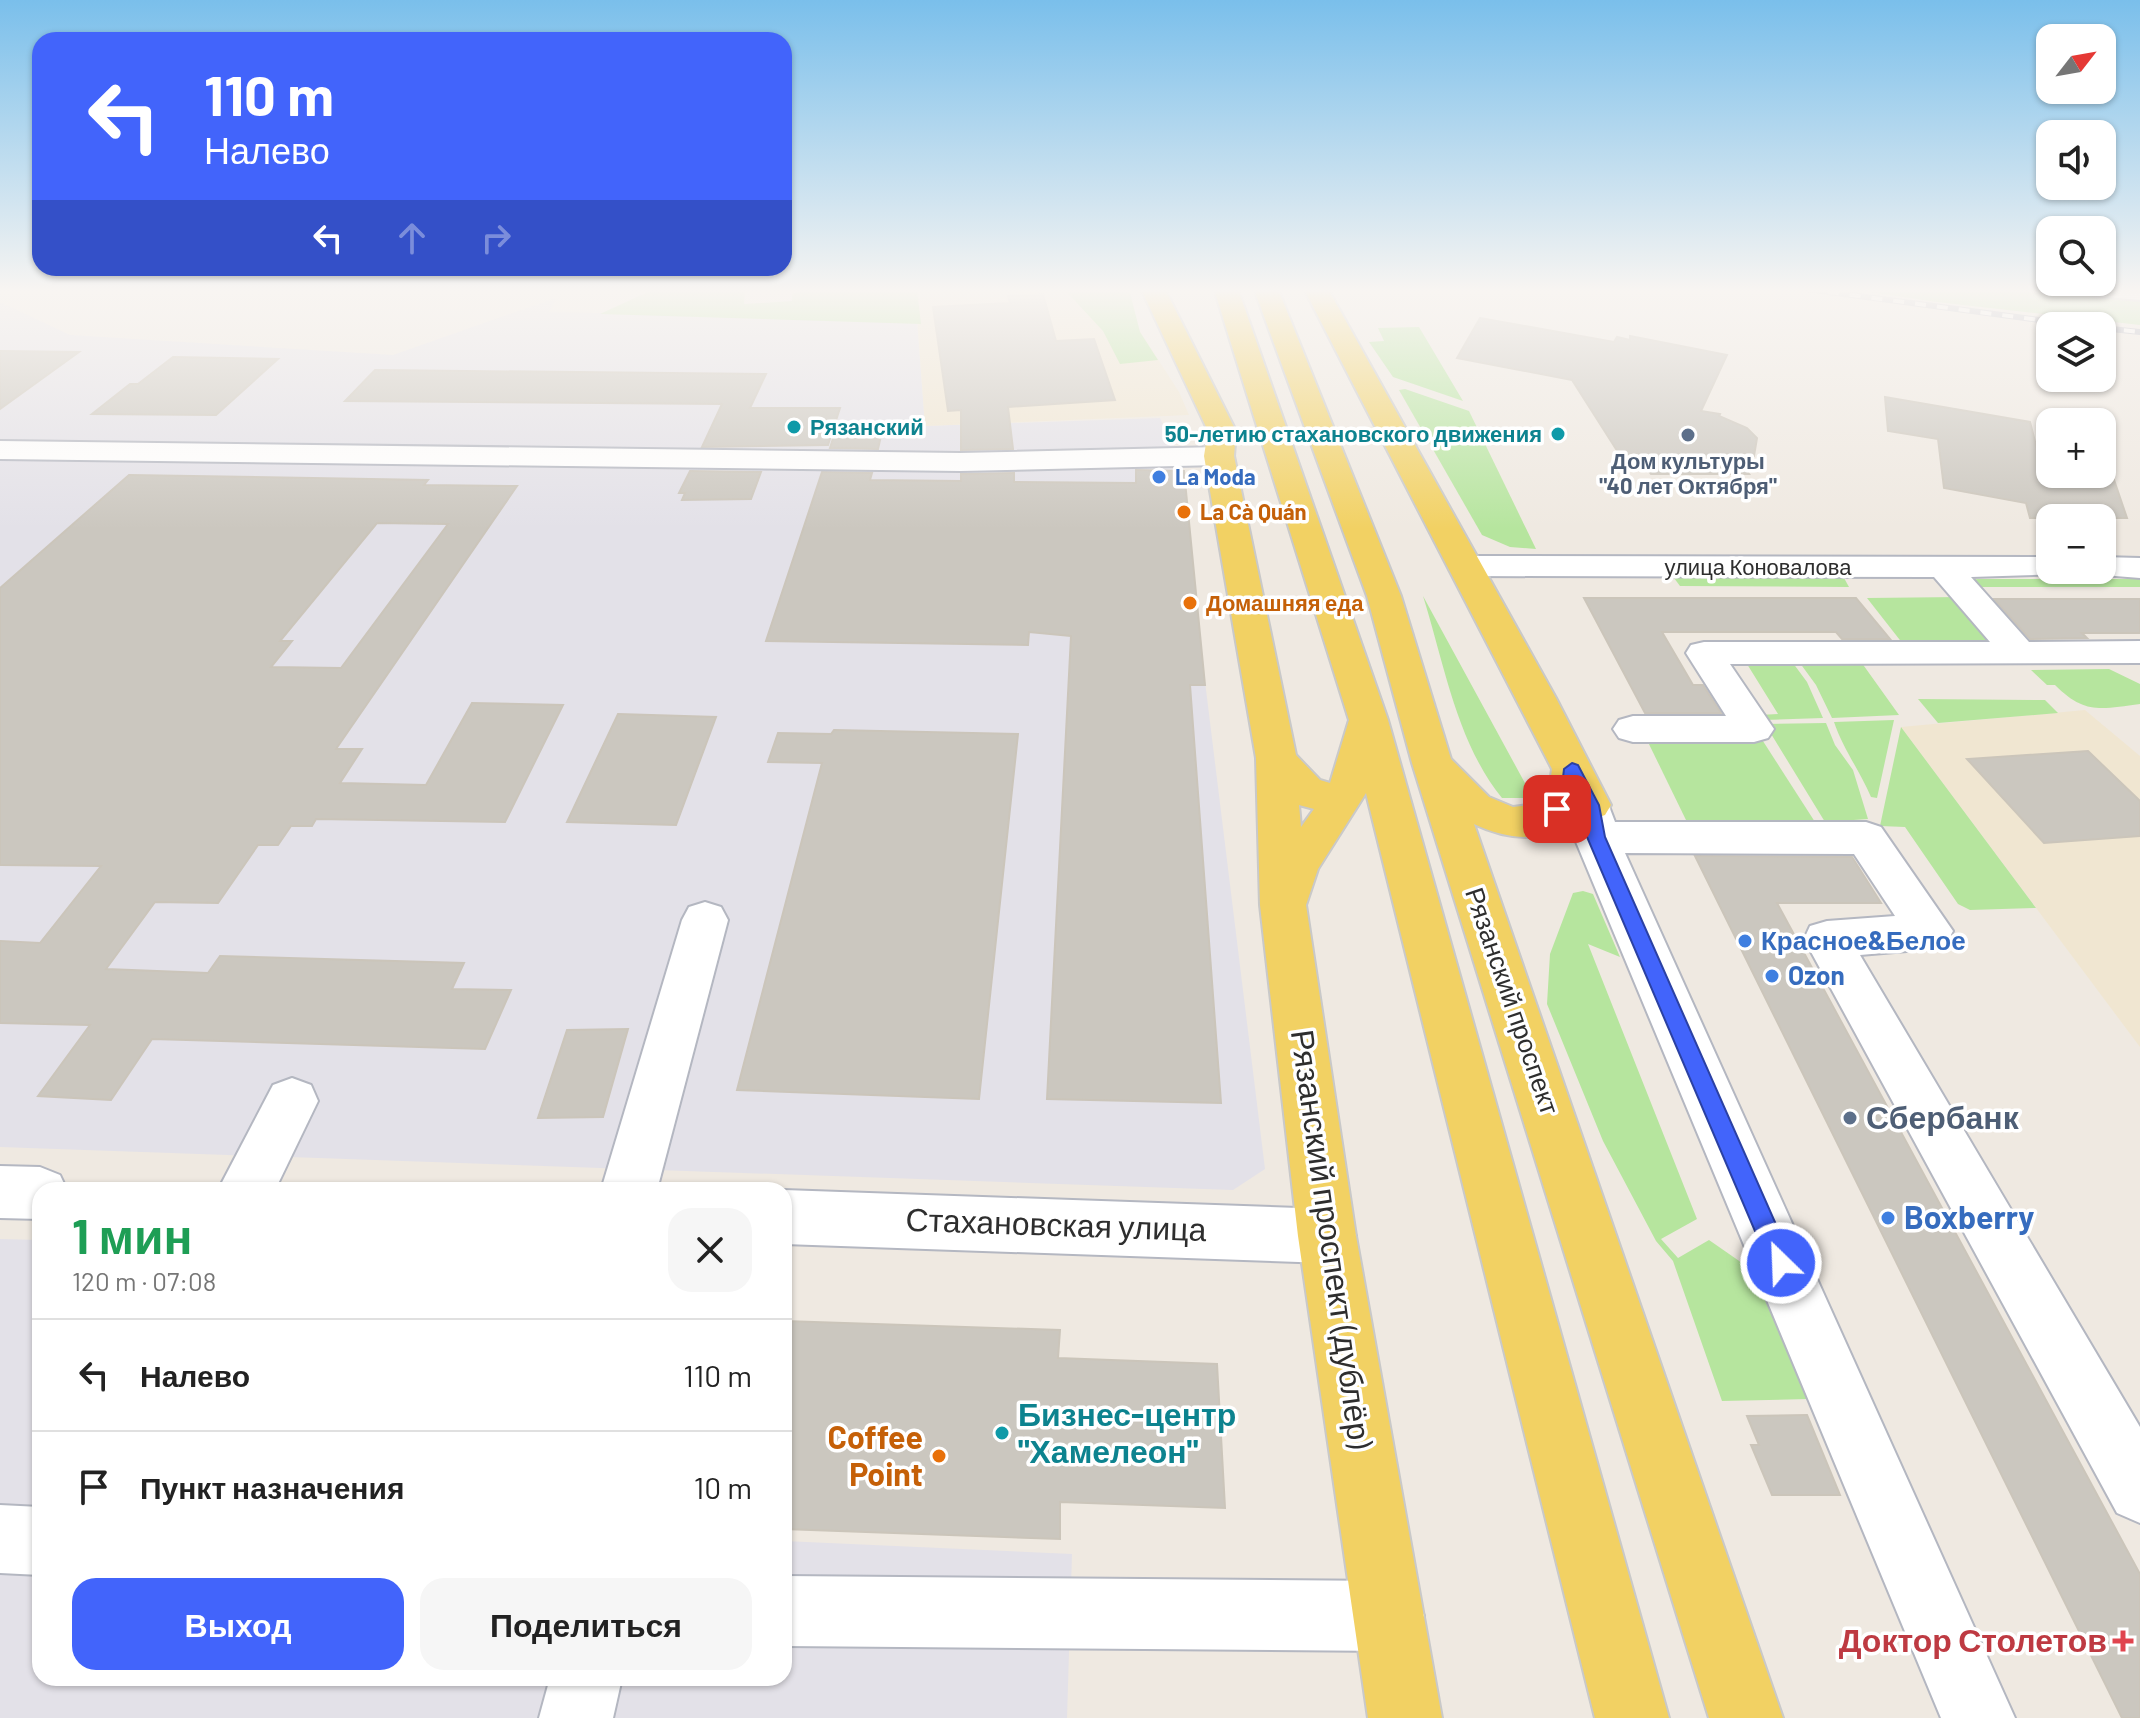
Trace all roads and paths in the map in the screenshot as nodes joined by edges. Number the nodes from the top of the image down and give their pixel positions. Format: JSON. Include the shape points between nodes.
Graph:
{"nodes":[{"id":1,"x":1188,"y":369,"type":"edge"},
{"id":2,"x":1252,"y":369,"type":"edge"},
{"id":3,"x":1297,"y":369,"type":"edge"},
{"id":4,"x":1359,"y":369,"type":"edge"},
{"id":5,"x":961,"y":434,"type":"dead end"},
{"id":6,"x":1220,"y":444,"type":"junction"},
{"id":7,"x":0,"y":450,"type":"edge"},
{"id":8,"x":1466,"y":566,"type":"junction"},
{"id":9,"x":2036,"y":567,"type":"edge"},
{"id":10,"x":2116,"y":567,"type":"edge"},
{"id":11,"x":2140,"y":568,"type":"edge"},
{"id":12,"x":1945,"y":569,"type":"junction"},
{"id":13,"x":2140,"y":652,"type":"edge"},
{"id":14,"x":2019,"y":653,"type":"junction"},
{"id":15,"x":1368,"y":720,"type":"junction"},
{"id":16,"x":1633,"y":729,"type":"dead end"},
{"id":17,"x":1276,"y":758,"type":"junction"},
{"id":18,"x":1432,"y":763,"type":"junction"},
{"id":19,"x":1345,"y":794,"type":"junction"},
{"id":20,"x":1586,"y":804,"type":"junction"},
{"id":21,"x":1283,"y":905,"type":"junction"},
{"id":22,"x":705,"y":920,"type":"dead end"},
{"id":23,"x":292,"y":1101,"type":"dead end"},
{"id":24,"x":250,"y":1182,"type":"edge"},
{"id":25,"x":631,"y":1182,"type":"edge"},
{"id":26,"x":792,"y":1217,"type":"edge"},
{"id":27,"x":1327,"y":1236,"type":"junction"},
{"id":28,"x":2140,"y":1490,"type":"edge"},
{"id":29,"x":0,"y":1539,"type":"edge"},
{"id":30,"x":32,"y":1541,"type":"edge"},
{"id":31,"x":792,"y":1611,"type":"edge"},
{"id":32,"x":1389,"y":1616,"type":"junction"},
{"id":33,"x":584,"y":1686,"type":"edge"},
{"id":34,"x":576,"y":1718,"type":"edge"},
{"id":35,"x":1405,"y":1718,"type":"edge"},
{"id":36,"x":1632,"y":1718,"type":"edge"},
{"id":37,"x":1746,"y":1718,"type":"edge"},
{"id":38,"x":1978,"y":1718,"type":"edge"}],
"edges":[{"from":1,"to":6,"type":"main road","name":"Рязанский проспект (дублёр)"},
{"from":2,"to":15,"type":"main road"},
{"from":3,"to":18,"type":"main road","name":"Рязанский проспект","via":[[1384,596]]},
{"from":4,"to":8,"type":"main road"},
{"from":5,"to":6,"type":"street"},
{"from":6,"to":7,"type":"street","via":[[960,462]]},
{"from":6,"to":17,"type":"main road","name":"Рязанский проспект (дублёр)"},
{"from":8,"to":12,"type":"street","name":"улица Коновалова"},
{"from":8,"to":20,"type":"main road"},
{"from":9,"to":12,"type":"street","name":"улица Коновалова"},
{"from":10,"to":11,"type":"street"},
{"from":12,"to":14,"type":"street"},
{"from":13,"to":14,"type":"street"},
{"from":14,"to":16,"type":"street","via":[[1704,653],[1754,729]]},
{"from":15,"to":19,"type":"main road"},
{"from":15,"to":36,"type":"main road"},
{"from":17,"to":19,"type":"main road","via":[[1311,796],[1329,800]]},
{"from":17,"to":21,"type":"main road","name":"Рязанский проспект (дублёр)"},
{"from":18,"to":20,"type":"main road","via":[[1474,807],[1509,823],[1549,818],[1569,797]]},
{"from":18,"to":37,"type":"main road","name":"Рязанский проспект"},
{"from":19,"to":21,"type":"main road","via":[[1293,868]]},
{"from":20,"to":28,"type":"street","via":[[1866,838],[1930,931],[1827,939]]},
{"from":20,"to":38,"type":"street"},
{"from":21,"to":27,"type":"main road","name":"Рязанский проспект (дублёр)"},
{"from":22,"to":25,"type":"street"},
{"from":23,"to":24,"type":"street"},
{"from":26,"to":27,"type":"street","name":"Стахановская улица"},
{"from":27,"to":32,"type":"main road","name":"Рязанский проспект (дублёр)"},
{"from":29,"to":30,"type":"street"},
{"from":31,"to":32,"type":"street"},
{"from":32,"to":35,"type":"main road","name":"Рязанский проспект (дублёр)"},
{"from":33,"to":34,"type":"street"}]}
